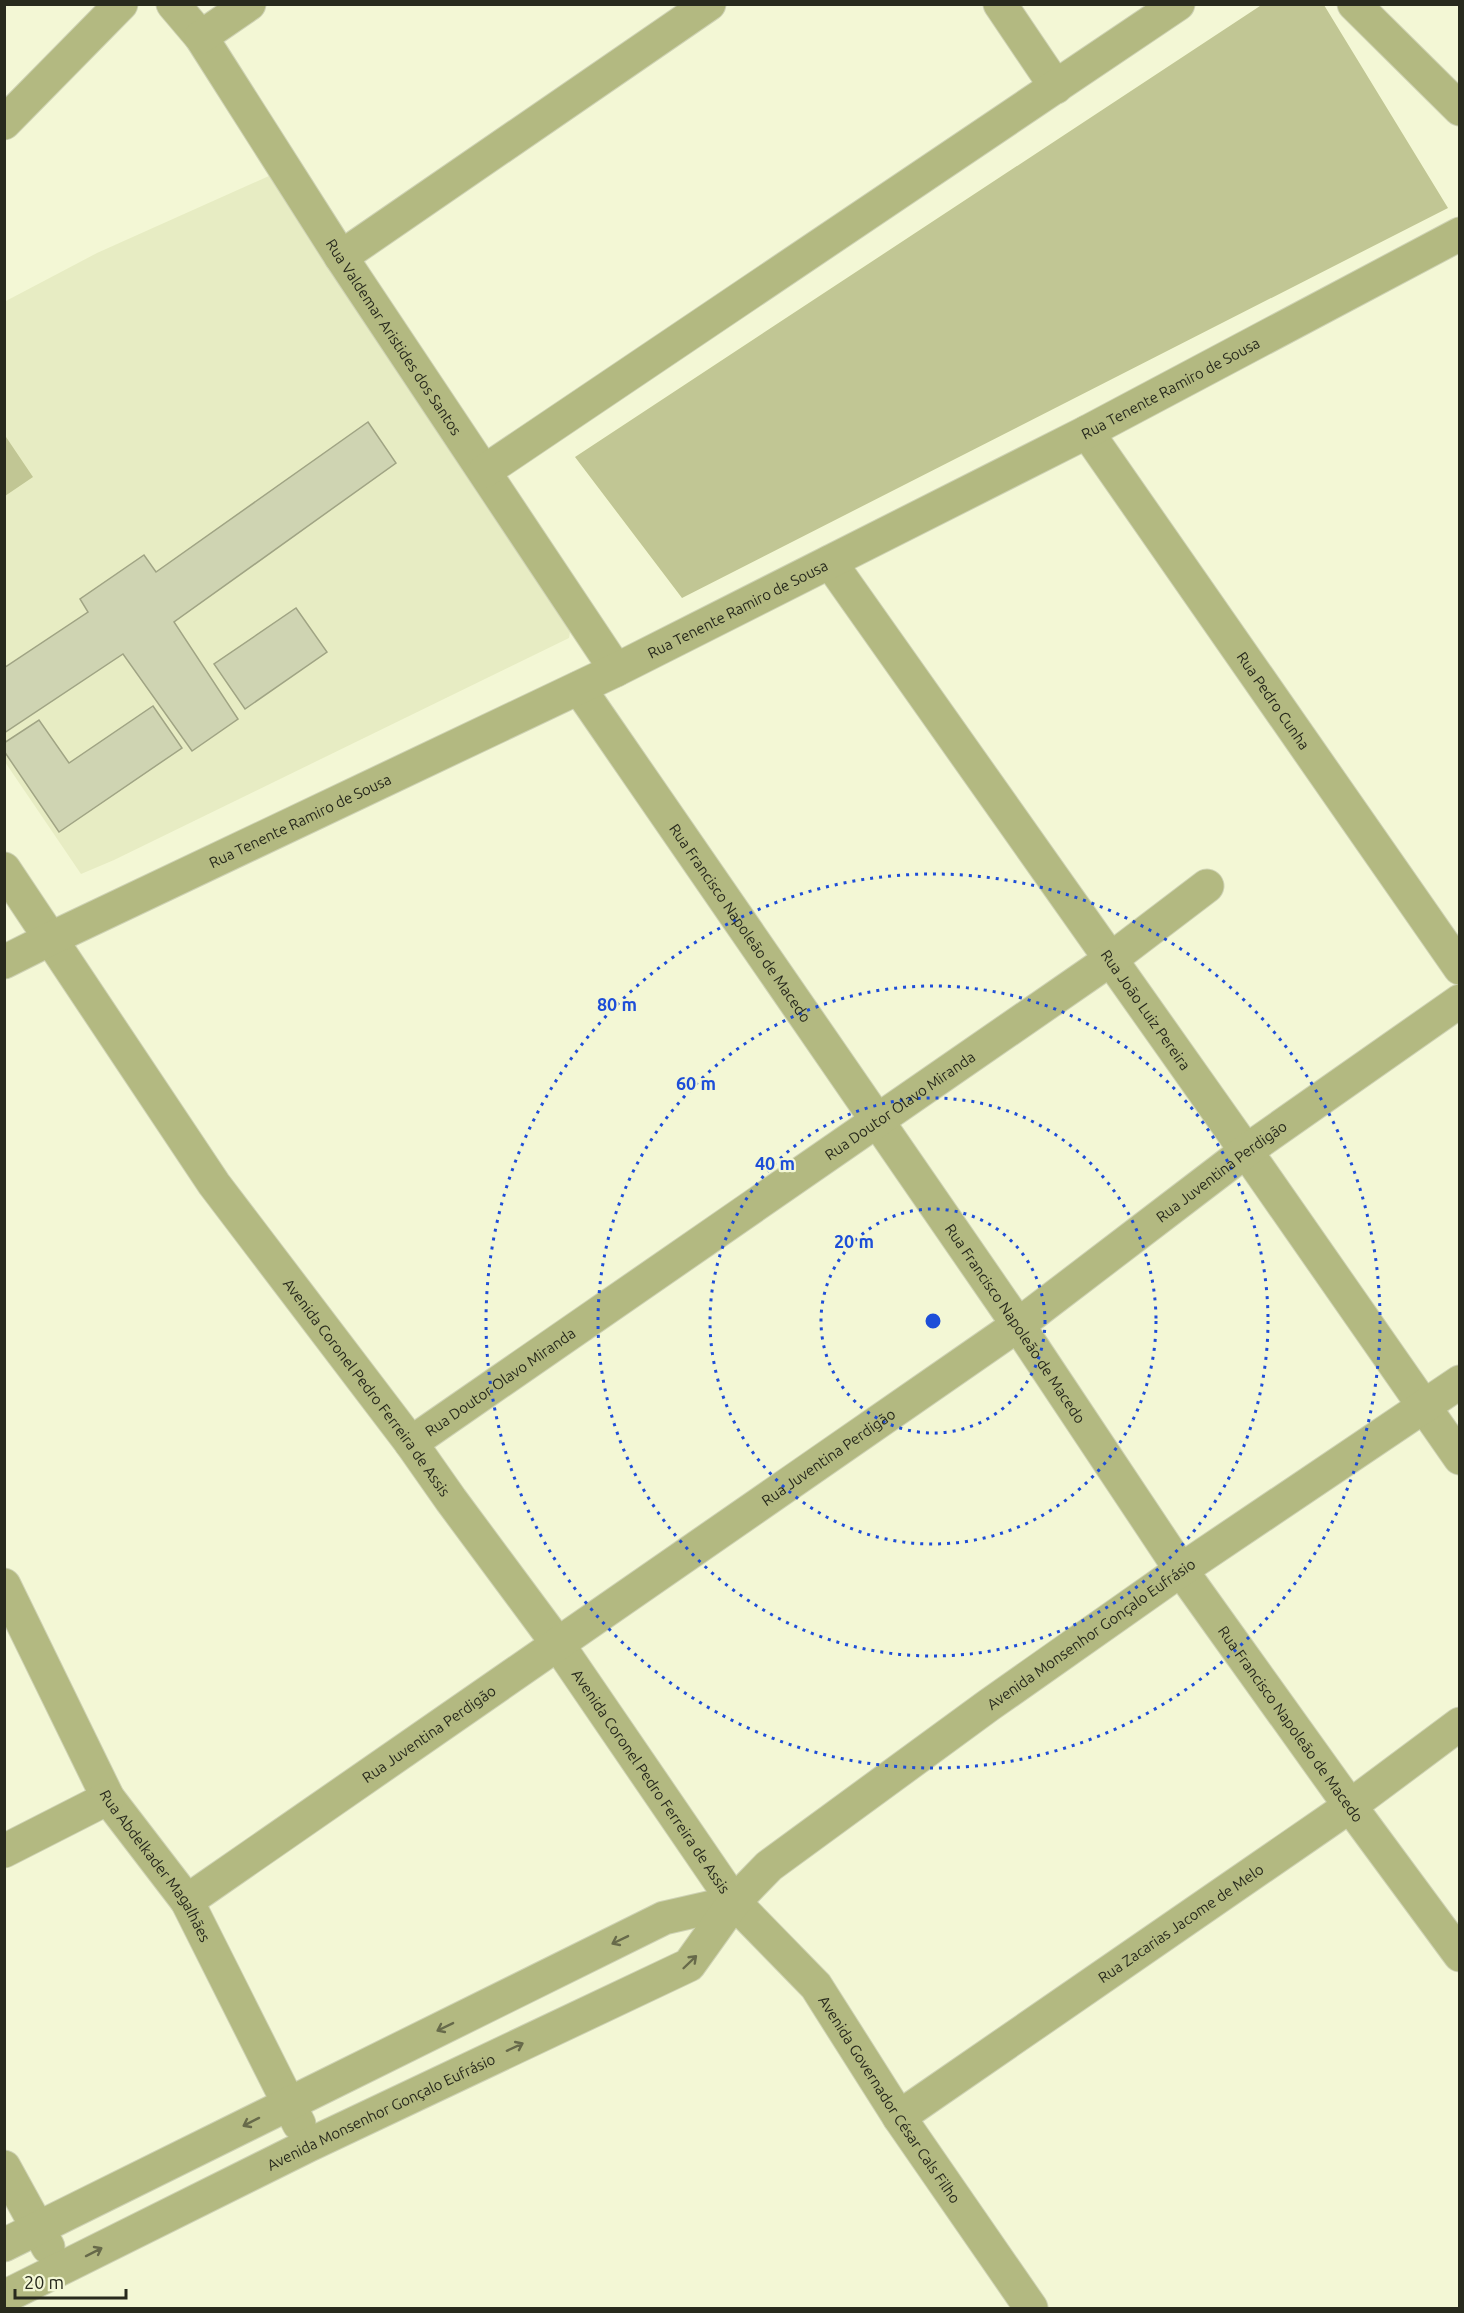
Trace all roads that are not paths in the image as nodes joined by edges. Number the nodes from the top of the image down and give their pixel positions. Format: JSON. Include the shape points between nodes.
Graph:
{"nodes":[{"id":1,"x":121,"y":4,"type":"edge"},
{"id":2,"x":173,"y":4,"type":"edge"},
{"id":3,"x":249,"y":4,"type":"edge"},
{"id":4,"x":709,"y":4,"type":"edge"},
{"id":5,"x":1000,"y":4,"type":"edge"},
{"id":6,"x":1178,"y":4,"type":"edge"},
{"id":7,"x":1354,"y":4,"type":"edge"},
{"id":8,"x":201,"y":37,"type":"junction"},
{"id":9,"x":1056,"y":87,"type":"junction"},
{"id":10,"x":1460,"y":109,"type":"edge"},
{"id":11,"x":4,"y":123,"type":"edge"},
{"id":12,"x":1460,"y":234,"type":"edge"},
{"id":13,"x":341,"y":257,"type":"junction"},
{"id":14,"x":1087,"y":432,"type":"junction"},
{"id":15,"x":485,"y":471,"type":"junction"},
{"id":16,"x":830,"y":562,"type":"junction"},
{"id":17,"x":616,"y":670,"type":"junction"},
{"id":18,"x":579,"y":688,"type":"junction"},
{"id":19,"x":4,"y":869,"type":"edge"},
{"id":20,"x":1207,"y":886,"type":"dead end"},
{"id":21,"x":52,"y":938,"type":"junction"},
{"id":22,"x":1111,"y":959,"type":"junction"},
{"id":23,"x":4,"y":962,"type":"edge"},
{"id":24,"x":1460,"y":968,"type":"edge"},
{"id":25,"x":1460,"y":1002,"type":"edge"},
{"id":26,"x":877,"y":1122,"type":"junction"},
{"id":27,"x":1246,"y":1150,"type":"junction"},
{"id":28,"x":1018,"y":1325,"type":"junction"},
{"id":29,"x":1460,"y":1382,"type":"edge"},
{"id":30,"x":1423,"y":1407,"type":"junction"},
{"id":31,"x":411,"y":1443,"type":"junction"},
{"id":32,"x":1460,"y":1458,"type":"edge"},
{"id":33,"x":1181,"y":1570,"type":"junction"},
{"id":34,"x":4,"y":1585,"type":"edge"},
{"id":35,"x":557,"y":1643,"type":"junction"},
{"id":36,"x":1460,"y":1724,"type":"edge"},
{"id":37,"x":108,"y":1798,"type":"junction"},
{"id":38,"x":1350,"y":1806,"type":"junction"},
{"id":39,"x":4,"y":1851,"type":"edge"},
{"id":40,"x":187,"y":1901,"type":"junction"},
{"id":41,"x":734,"y":1902,"type":"junction"},
{"id":42,"x":1460,"y":1954,"type":"edge"},
{"id":43,"x":289,"y":2103,"type":"junction"},
{"id":44,"x":899,"y":2116,"type":"junction"},
{"id":45,"x":309,"y":2145,"type":"junction"},
{"id":46,"x":4,"y":2167,"type":"edge"},
{"id":47,"x":39,"y":2228,"type":"junction"},
{"id":48,"x":4,"y":2245,"type":"edge"},
{"id":49,"x":59,"y":2270,"type":"junction"},
{"id":50,"x":4,"y":2297,"type":"edge"},
{"id":51,"x":1031,"y":2308,"type":"edge"}],
"edges":[{"from":1,"to":11,"type":"street"},
{"from":2,"to":8,"type":"street","name":"Rua Valdemar Aristides dos Santos"},
{"from":3,"to":8,"type":"street"},
{"from":4,"to":13,"type":"street"},
{"from":5,"to":9,"type":"street"},
{"from":6,"to":9,"type":"street"},
{"from":7,"to":10,"type":"street"},
{"from":8,"to":13,"type":"street","name":"Rua Valdemar Aristides dos Santos"},
{"from":9,"to":15,"type":"street"},
{"from":12,"to":14,"type":"street","name":"Rua Tenente Ramiro de Sousa"},
{"from":13,"to":15,"type":"street","name":"Rua Valdemar Aristides dos Santos"},
{"from":14,"to":16,"type":"street","name":"Rua Tenente Ramiro de Sousa"},
{"from":14,"to":24,"type":"street","name":"Rua Pedro Cunha"},
{"from":15,"to":17,"type":"street","name":"Rua Valdemar Aristides dos Santos"},
{"from":16,"to":17,"type":"street","name":"Rua Tenente Ramiro de Sousa"},
{"from":16,"to":22,"type":"street","name":"Rua João Luiz Pereira"},
{"from":17,"to":18,"type":"street","name":"Rua Tenente Ramiro de Sousa"},
{"from":18,"to":21,"type":"street","name":"Rua Tenente Ramiro de Sousa"},
{"from":18,"to":26,"type":"street","name":"Rua Francisco Napoleão de Macedo"},
{"from":19,"to":21,"type":"street","name":"Avenida Coronel Pedro Ferreira de Assis"},
{"from":20,"to":22,"type":"street","name":"Rua Doutor Olavo Miranda"},
{"from":21,"to":23,"type":"street","name":"Rua Tenente Ramiro de Sousa"},
{"from":21,"to":31,"type":"street","name":"Avenida Coronel Pedro Ferreira de Assis","via":[[214,1184]]},
{"from":22,"to":26,"type":"street","name":"Rua Doutor Olavo Miranda"},
{"from":22,"to":27,"type":"street","name":"Rua João Luiz Pereira"},
{"from":25,"to":27,"type":"street","name":"Rua Juventina Perdigão"},
{"from":26,"to":28,"type":"street","name":"Rua Francisco Napoleão de Macedo"},
{"from":26,"to":31,"type":"street","name":"Rua Doutor Olavo Miranda"},
{"from":27,"to":28,"type":"street","name":"Rua Juventina Perdigão"},
{"from":27,"to":30,"type":"street","name":"Rua João Luiz Pereira"},
{"from":28,"to":33,"type":"street","name":"Rua Francisco Napoleão de Macedo"},
{"from":28,"to":35,"type":"street","name":"Rua Juventina Perdigão"},
{"from":29,"to":30,"type":"street","name":"Avenida Monsenhor Gonçalo Eufrásio"},
{"from":30,"to":32,"type":"street","name":"Rua João Luiz Pereira"},
{"from":30,"to":33,"type":"street","name":"Avenida Monsenhor Gonçalo Eufrásio"},
{"from":31,"to":35,"type":"street","name":"Avenida Coronel Pedro Ferreira de Assis"},
{"from":33,"to":38,"type":"street","name":"Rua Francisco Napoleão de Macedo"},
{"from":33,"to":41,"type":"street","name":"Avenida Monsenhor Gonçalo Eufrásio","via":[[779,1859]]},
{"from":34,"to":37,"type":"street","name":"Rua Abdelkader Magalhães"},
{"from":35,"to":40,"type":"street","name":"Rua Juventina Perdigão"},
{"from":35,"to":41,"type":"street","name":"Avenida Coronel Pedro Ferreira de Assis"},
{"from":36,"to":38,"type":"street","name":"Rua Zacarias Jacome de Melo"},
{"from":37,"to":39,"type":"street"},
{"from":37,"to":40,"type":"street","name":"Rua Abdelkader Magalhães"},
{"from":38,"to":42,"type":"street","name":"Rua Francisco Napoleão de Macedo"},
{"from":38,"to":44,"type":"street","name":"Rua Zacarias Jacome de Melo"},
{"from":40,"to":43,"type":"street","name":"Rua Abdelkader Magalhães"},
{"from":41,"to":43,"type":"street","one_way":true,"via":[[664,1918]]},
{"from":41,"to":44,"type":"street","name":"Avenida Governador César Cals Filho","via":[[816,1986]]},
{"from":45,"to":41,"type":"street","name":"Avenida Monsenhor Gonçalo Eufrásio","one_way":true,"via":[[689,1965]]},
{"from":43,"to":45,"type":"street","name":"Rua Abdelkader Magalhães"},
{"from":43,"to":47,"type":"street","one_way":true},
{"from":44,"to":51,"type":"street","name":"Avenida Governador César Cals Filho"},
{"from":49,"to":45,"type":"street","name":"Avenida Monsenhor Gonçalo Eufrásio","one_way":true},
{"from":46,"to":47,"type":"street"},
{"from":47,"to":48,"type":"street"},
{"from":47,"to":49,"type":"street"},
{"from":49,"to":50,"type":"street","name":"Avenida Monsenhor Gonçalo Eufrásio"}]}
